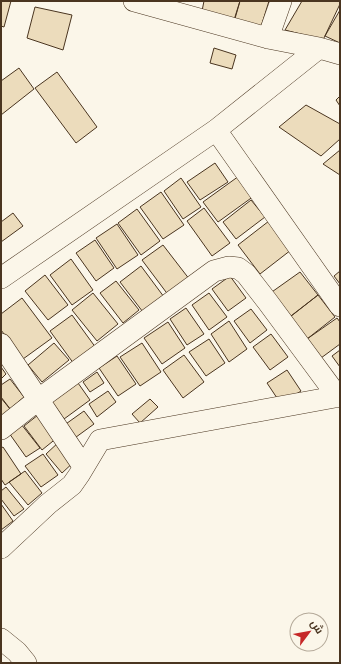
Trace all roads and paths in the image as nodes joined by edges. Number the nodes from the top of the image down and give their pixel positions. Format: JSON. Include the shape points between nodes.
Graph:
{"nodes":[{"id":1,"x":134,"y":1,"type":"edge"},
{"id":2,"x":281,"y":1,"type":"edge"},
{"id":3,"x":268,"y":38,"type":"junction"},
{"id":4,"x":319,"y":48,"type":"junction"},
{"id":5,"x":340,"y":54,"type":"edge"},
{"id":6,"x":216,"y":130,"type":"junction"},
{"id":7,"x":1,"y":278,"type":"edge"},
{"id":8,"x":340,"y":306,"type":"edge"},
{"id":9,"x":1,"y":344,"type":"edge"},
{"id":10,"x":339,"y":397,"type":"edge"},
{"id":11,"x":39,"y":399,"type":"junction"},
{"id":12,"x":1,"y":429,"type":"edge"},
{"id":13,"x":83,"y":466,"type":"junction"},
{"id":14,"x":1,"y":548,"type":"edge"},
{"id":15,"x":1,"y":639,"type":"edge"},
{"id":16,"x":16,"y":659,"type":"edge"}],
"edges":[{"from":1,"to":3,"type":"street"},
{"from":2,"to":3,"type":"street"},
{"from":3,"to":4,"type":"street"},
{"from":4,"to":5,"type":"street"},
{"from":4,"to":6,"type":"street"},
{"from":6,"to":7,"type":"street"},
{"from":6,"to":8,"type":"street"},
{"from":9,"to":11,"type":"street"},
{"from":10,"to":11,"type":"street","via":[[246,274],[238,268],[229,267],[214,271]]},
{"from":10,"to":13,"type":"street","via":[[100,440]]},
{"from":11,"to":12,"type":"street"},
{"from":11,"to":13,"type":"street"},
{"from":13,"to":14,"type":"street","via":[[72,485]]},
{"from":15,"to":16,"type":"street"}]}
